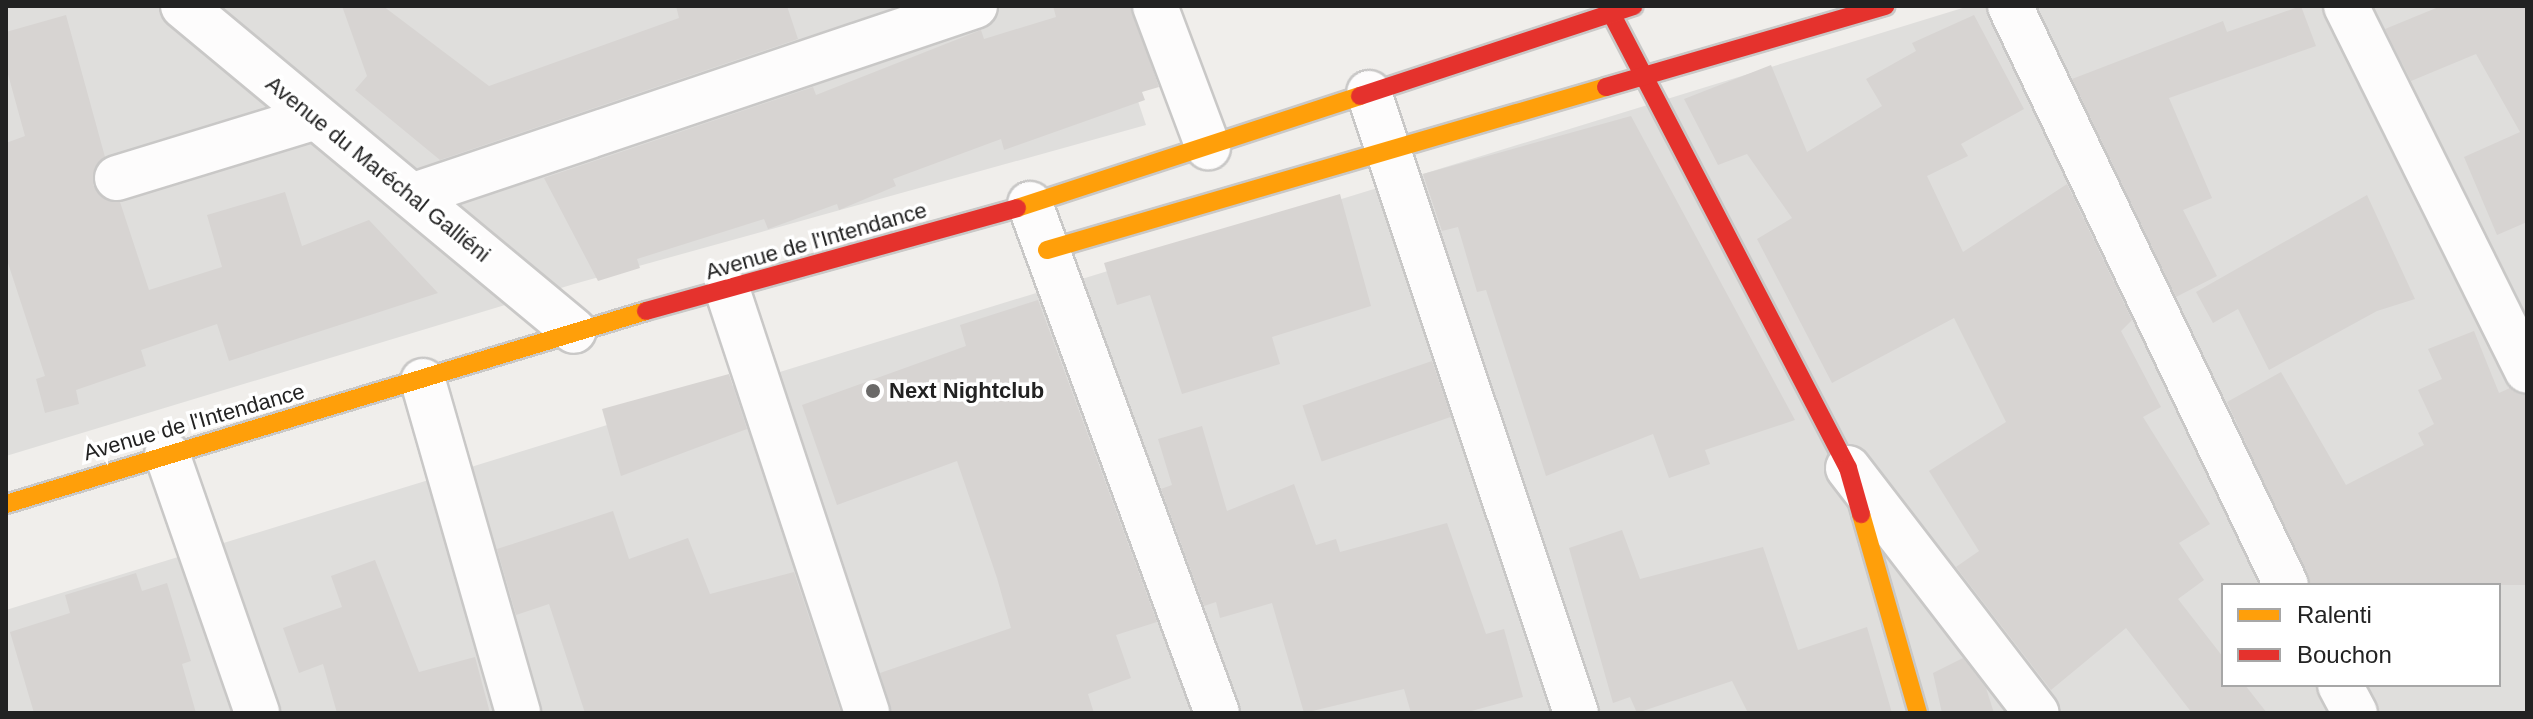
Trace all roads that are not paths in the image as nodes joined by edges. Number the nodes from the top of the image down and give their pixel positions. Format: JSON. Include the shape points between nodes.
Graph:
{"nodes":[{"id":1,"x":183,"y":6,"type":"edge"},
{"id":2,"x":975,"y":6,"type":"edge"},
{"id":3,"x":1155,"y":6,"type":"edge"},
{"id":4,"x":1634,"y":6,"type":"edge"},
{"id":5,"x":1885,"y":6,"type":"edge"},
{"id":6,"x":2010,"y":6,"type":"edge"},
{"id":7,"x":2346,"y":6,"type":"edge"},
{"id":8,"x":1611,"y":13,"type":"junction"},
{"id":9,"x":1643,"y":77,"type":"junction"},
{"id":10,"x":1369,"y":93,"type":"junction"},
{"id":11,"x":313,"y":118,"type":"junction"},
{"id":12,"x":1208,"y":147,"type":"junction"},
{"id":13,"x":1389,"y":152,"type":"junction"},
{"id":14,"x":117,"y":178,"type":"dead end"},
{"id":15,"x":414,"y":195,"type":"junction"},
{"id":16,"x":1030,"y":204,"type":"junction"},
{"id":17,"x":1047,"y":250,"type":"junction"},
{"id":18,"x":728,"y":292,"type":"junction"},
{"id":19,"x":574,"y":331,"type":"junction"},
{"id":20,"x":2527,"y":370,"type":"edge"},
{"id":21,"x":423,"y":381,"type":"junction"},
{"id":22,"x":167,"y":454,"type":"junction"},
{"id":23,"x":1848,"y":468,"type":"junction"},
{"id":24,"x":6,"y":504,"type":"edge"},
{"id":25,"x":2285,"y":583,"type":"edge"},
{"id":26,"x":2341,"y":687,"type":"edge"},
{"id":27,"x":257,"y":713,"type":"edge"},
{"id":28,"x":518,"y":713,"type":"edge"},
{"id":29,"x":867,"y":713,"type":"edge"},
{"id":30,"x":1217,"y":713,"type":"edge"},
{"id":31,"x":1576,"y":713,"type":"edge"},
{"id":32,"x":1918,"y":713,"type":"edge"},
{"id":33,"x":2037,"y":713,"type":"edge"},
{"id":34,"x":2355,"y":713,"type":"edge"}],
"edges":[{"from":1,"to":11,"type":"street","name":"Avenue du Maréchal Galliéni"},
{"from":2,"to":15,"type":"street"},
{"from":3,"to":12,"type":"street"},
{"from":4,"to":8,"type":"main road","name":"Avenue de l'Intendance"},
{"from":5,"to":9,"type":"main road"},
{"from":6,"to":25,"type":"street"},
{"from":7,"to":20,"type":"street"},
{"from":8,"to":9,"type":"main road"},
{"from":8,"to":10,"type":"main road","name":"Avenue de l'Intendance"},
{"from":9,"to":13,"type":"main road"},
{"from":9,"to":23,"type":"main road"},
{"from":10,"to":12,"type":"main road","name":"Avenue de l'Intendance"},
{"from":10,"to":13,"type":"street"},
{"from":11,"to":14,"type":"street"},
{"from":11,"to":15,"type":"street","name":"Avenue du Maréchal Galliéni"},
{"from":12,"to":16,"type":"main road","name":"Avenue de l'Intendance"},
{"from":13,"to":17,"type":"main road"},
{"from":13,"to":31,"type":"street"},
{"from":15,"to":19,"type":"street","name":"Avenue du Maréchal Galliéni"},
{"from":16,"to":17,"type":"street"},
{"from":16,"to":18,"type":"main road","name":"Avenue de l'Intendance"},
{"from":17,"to":30,"type":"street"},
{"from":18,"to":19,"type":"main road","name":"Avenue de l'Intendance"},
{"from":18,"to":29,"type":"street"},
{"from":19,"to":21,"type":"main road","name":"Avenue de l'Intendance"},
{"from":21,"to":22,"type":"main road","name":"Avenue de l'Intendance"},
{"from":21,"to":28,"type":"street"},
{"from":22,"to":24,"type":"main road","name":"Avenue de l'Intendance"},
{"from":22,"to":27,"type":"street"},
{"from":23,"to":32,"type":"main road"},
{"from":23,"to":33,"type":"street"},
{"from":26,"to":34,"type":"street"}]}
